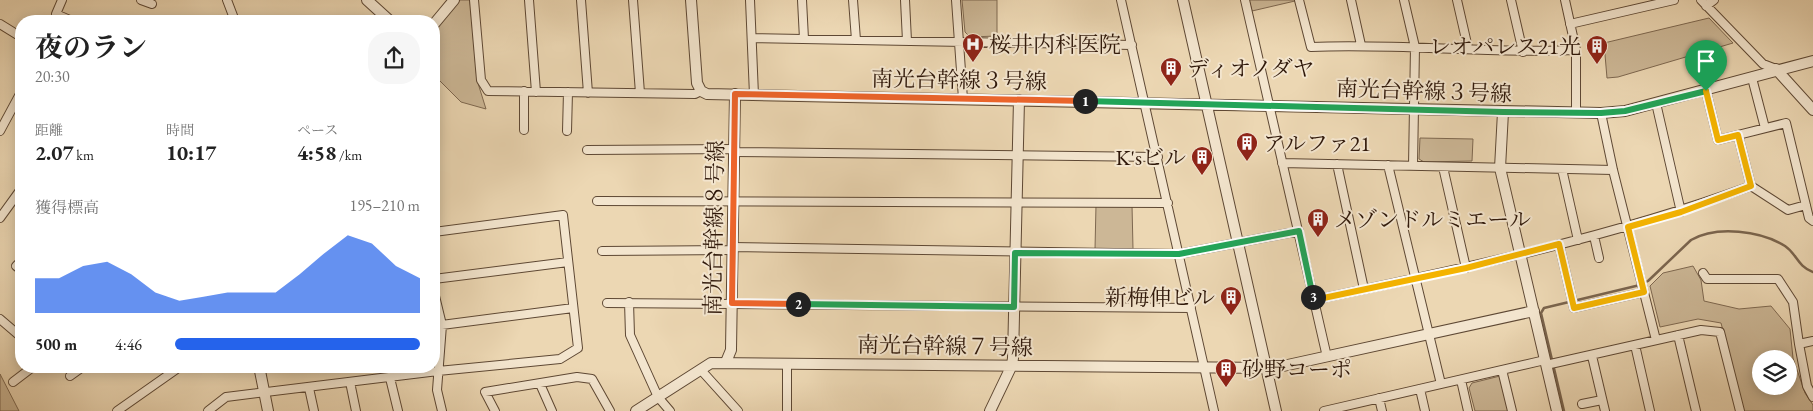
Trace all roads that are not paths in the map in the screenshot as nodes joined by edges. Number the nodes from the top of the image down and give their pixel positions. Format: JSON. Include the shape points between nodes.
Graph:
{"nodes":[{"id":1,"x":62,"y":0,"type":"edge"},
{"id":2,"x":141,"y":0,"type":"edge"},
{"id":3,"x":227,"y":0,"type":"edge"},
{"id":4,"x":367,"y":0,"type":"edge"},
{"id":5,"x":454,"y":0,"type":"edge"},
{"id":6,"x":474,"y":0,"type":"edge"},
{"id":7,"x":529,"y":0,"type":"edge"},
{"id":8,"x":581,"y":0,"type":"edge"},
{"id":9,"x":633,"y":0,"type":"edge"},
{"id":10,"x":690,"y":0,"type":"edge"},
{"id":11,"x":750,"y":0,"type":"edge"},
{"id":12,"x":802,"y":0,"type":"edge"},
{"id":13,"x":853,"y":0,"type":"edge"},
{"id":14,"x":905,"y":0,"type":"edge"},
{"id":15,"x":956,"y":0,"type":"edge"},
{"id":16,"x":1121,"y":0,"type":"edge"},
{"id":17,"x":1183,"y":0,"type":"edge"},
{"id":18,"x":1245,"y":0,"type":"edge"},
{"id":19,"x":1299,"y":0,"type":"edge"},
{"id":20,"x":1351,"y":0,"type":"edge"},
{"id":21,"x":1404,"y":0,"type":"edge"},
{"id":22,"x":1457,"y":0,"type":"edge"},
{"id":23,"x":1511,"y":0,"type":"edge"},
{"id":24,"x":1565,"y":0,"type":"edge"},
{"id":25,"x":1674,"y":0,"type":"edge"},
{"id":26,"x":1714,"y":0,"type":"edge"},
{"id":27,"x":1703,"y":3,"type":"edge"},
{"id":28,"x":152,"y":4,"type":"dead end"},
{"id":29,"x":58,"y":15,"type":"edge"},
{"id":30,"x":232,"y":15,"type":"edge"},
{"id":31,"x":383,"y":15,"type":"edge"},
{"id":32,"x":440,"y":17,"type":"edge"},
{"id":33,"x":0,"y":24,"type":"edge"},
{"id":34,"x":1570,"y":24,"type":"junction"},
{"id":35,"x":15,"y":33,"type":"edge"},
{"id":36,"x":752,"y":38,"type":"junction"},
{"id":37,"x":804,"y":39,"type":"junction"},
{"id":38,"x":856,"y":40,"type":"junction"},
{"id":39,"x":907,"y":41,"type":"junction"},
{"id":40,"x":959,"y":42,"type":"junction"},
{"id":41,"x":1132,"y":45,"type":"junction"},
{"id":42,"x":1361,"y":45,"type":"junction"},
{"id":43,"x":1415,"y":47,"type":"junction"},
{"id":44,"x":1468,"y":48,"type":"junction"},
{"id":45,"x":1576,"y":50,"type":"junction"},
{"id":46,"x":1524,"y":52,"type":"junction"},
{"id":47,"x":1813,"y":61,"type":"edge"},
{"id":48,"x":1776,"y":69,"type":"junction"},
{"id":49,"x":1752,"y":78,"type":"junction"},
{"id":50,"x":701,"y":91,"type":"junction"},
{"id":51,"x":1706,"y":91,"type":"junction"},
{"id":52,"x":524,"y":92,"type":"junction"},
{"id":53,"x":536,"y":92,"type":"junction"},
{"id":54,"x":568,"y":92,"type":"junction"},
{"id":55,"x":588,"y":93,"type":"junction"},
{"id":56,"x":640,"y":94,"type":"junction"},
{"id":57,"x":735,"y":94,"type":"junction"},
{"id":58,"x":754,"y":95,"type":"junction"},
{"id":59,"x":963,"y":99,"type":"junction"},
{"id":60,"x":1019,"y":100,"type":"junction"},
{"id":61,"x":1144,"y":102,"type":"junction"},
{"id":62,"x":15,"y":103,"type":"edge"},
{"id":63,"x":1656,"y":103,"type":"junction"},
{"id":64,"x":1208,"y":104,"type":"junction"},
{"id":65,"x":1269,"y":106,"type":"junction"},
{"id":66,"x":1413,"y":110,"type":"junction"},
{"id":67,"x":1813,"y":110,"type":"edge"},
{"id":68,"x":1503,"y":112,"type":"junction"},
{"id":69,"x":1576,"y":113,"type":"junction"},
{"id":70,"x":1601,"y":113,"type":"junction"},
{"id":71,"x":1765,"y":128,"type":"junction"},
{"id":72,"x":0,"y":130,"type":"edge"},
{"id":73,"x":524,"y":130,"type":"dead end"},
{"id":74,"x":567,"y":131,"type":"dead end"},
{"id":75,"x":1738,"y":135,"type":"junction"},
{"id":76,"x":587,"y":150,"type":"dead end"},
{"id":77,"x":734,"y":150,"type":"junction"},
{"id":78,"x":1017,"y":157,"type":"junction"},
{"id":79,"x":1158,"y":157,"type":"junction"},
{"id":80,"x":1282,"y":163,"type":"junction"},
{"id":81,"x":1337,"y":164,"type":"junction"},
{"id":82,"x":1388,"y":165,"type":"junction"},
{"id":83,"x":1413,"y":166,"type":"junction"},
{"id":84,"x":1443,"y":166,"type":"junction"},
{"id":85,"x":1500,"y":168,"type":"junction"},
{"id":86,"x":1562,"y":169,"type":"junction"},
{"id":87,"x":1613,"y":170,"type":"junction"},
{"id":88,"x":1751,"y":186,"type":"junction"},
{"id":89,"x":15,"y":197,"type":"edge"},
{"id":90,"x":733,"y":200,"type":"junction"},
{"id":91,"x":597,"y":201,"type":"dead end"},
{"id":92,"x":1168,"y":203,"type":"junction"},
{"id":93,"x":1016,"y":204,"type":"junction"},
{"id":94,"x":1806,"y":205,"type":"junction"},
{"id":95,"x":1681,"y":212,"type":"junction"},
{"id":96,"x":0,"y":218,"type":"edge"},
{"id":97,"x":1813,"y":222,"type":"edge"},
{"id":98,"x":1628,"y":227,"type":"junction"},
{"id":99,"x":440,"y":231,"type":"edge"},
{"id":100,"x":1299,"y":231,"type":"junction"},
{"id":101,"x":1594,"y":236,"type":"junction"},
{"id":102,"x":1578,"y":240,"type":"junction"},
{"id":103,"x":1239,"y":244,"type":"junction"},
{"id":104,"x":1559,"y":244,"type":"junction"},
{"id":105,"x":732,"y":248,"type":"junction"},
{"id":106,"x":602,"y":251,"type":"dead end"},
{"id":107,"x":1015,"y":253,"type":"junction"},
{"id":108,"x":1179,"y":254,"type":"junction"},
{"id":109,"x":1520,"y":254,"type":"junction"},
{"id":110,"x":1600,"y":258,"type":"dead end"},
{"id":111,"x":568,"y":262,"type":"junction"},
{"id":112,"x":1466,"y":268,"type":"junction"},
{"id":113,"x":1703,"y":273,"type":"dead end"},
{"id":114,"x":440,"y":278,"type":"edge"},
{"id":115,"x":1415,"y":278,"type":"junction"},
{"id":116,"x":1643,"y":288,"type":"junction"},
{"id":117,"x":1364,"y":289,"type":"junction"},
{"id":118,"x":1314,"y":300,"type":"junction"},
{"id":119,"x":629,"y":302,"type":"junction"},
{"id":120,"x":607,"y":303,"type":"dead end"},
{"id":121,"x":732,"y":303,"type":"junction"},
{"id":122,"x":1014,"y":307,"type":"junction"},
{"id":123,"x":573,"y":308,"type":"junction"},
{"id":124,"x":1191,"y":308,"type":"junction"},
{"id":125,"x":1534,"y":311,"type":"junction"},
{"id":126,"x":0,"y":319,"type":"edge"},
{"id":127,"x":440,"y":325,"type":"edge"},
{"id":128,"x":15,"y":332,"type":"edge"},
{"id":129,"x":1429,"y":334,"type":"junction"},
{"id":130,"x":1678,"y":335,"type":"junction"},
{"id":131,"x":1656,"y":340,"type":"junction"},
{"id":132,"x":1813,"y":341,"type":"edge"},
{"id":133,"x":1799,"y":344,"type":"junction"},
{"id":134,"x":1635,"y":345,"type":"junction"},
{"id":135,"x":1592,"y":356,"type":"junction"},
{"id":136,"x":1327,"y":357,"type":"junction"},
{"id":137,"x":726,"y":362,"type":"junction"},
{"id":138,"x":787,"y":363,"type":"junction"},
{"id":139,"x":1550,"y":363,"type":"junction"},
{"id":140,"x":1012,"y":365,"type":"junction"},
{"id":141,"x":1204,"y":368,"type":"junction"},
{"id":142,"x":1267,"y":368,"type":"junction"},
{"id":143,"x":701,"y":370,"type":"junction"},
{"id":144,"x":1502,"y":370,"type":"junction"},
{"id":145,"x":440,"y":371,"type":"edge"},
{"id":146,"x":25,"y":373,"type":"edge"},
{"id":147,"x":74,"y":373,"type":"edge"},
{"id":148,"x":171,"y":373,"type":"edge"},
{"id":149,"x":260,"y":373,"type":"edge"},
{"id":150,"x":424,"y":373,"type":"edge"},
{"id":151,"x":438,"y":373,"type":"edge"},
{"id":152,"x":70,"y":376,"type":"dead end"},
{"id":153,"x":390,"y":378,"type":"junction"},
{"id":154,"x":1461,"y":380,"type":"junction"},
{"id":155,"x":13,"y":382,"type":"dead end"},
{"id":156,"x":350,"y":382,"type":"junction"},
{"id":157,"x":540,"y":384,"type":"junction"},
{"id":158,"x":1441,"y":384,"type":"junction"},
{"id":159,"x":1810,"y":385,"type":"edge"},
{"id":160,"x":309,"y":388,"type":"junction"},
{"id":161,"x":1420,"y":389,"type":"junction"},
{"id":162,"x":264,"y":392,"type":"junction"},
{"id":163,"x":658,"y":397,"type":"junction"},
{"id":164,"x":1813,"y":397,"type":"edge"},
{"id":165,"x":1379,"y":398,"type":"junction"},
{"id":166,"x":1602,"y":400,"type":"junction"},
{"id":167,"x":1582,"y":404,"type":"dead end"},
{"id":168,"x":121,"y":410,"type":"edge"},
{"id":169,"x":1334,"y":410,"type":"edge"},
{"id":170,"x":208,"y":411,"type":"edge"},
{"id":171,"x":268,"y":411,"type":"edge"},
{"id":172,"x":314,"y":411,"type":"edge"},
{"id":173,"x":356,"y":411,"type":"edge"},
{"id":174,"x":398,"y":411,"type":"edge"},
{"id":175,"x":442,"y":411,"type":"edge"},
{"id":176,"x":495,"y":411,"type":"edge"},
{"id":177,"x":552,"y":411,"type":"edge"},
{"id":178,"x":610,"y":411,"type":"edge"},
{"id":179,"x":636,"y":411,"type":"edge"},
{"id":180,"x":670,"y":411,"type":"edge"},
{"id":181,"x":738,"y":411,"type":"edge"},
{"id":182,"x":787,"y":411,"type":"edge"},
{"id":183,"x":990,"y":411,"type":"edge"},
{"id":184,"x":1214,"y":411,"type":"edge"},
{"id":185,"x":1276,"y":411,"type":"edge"},
{"id":186,"x":1324,"y":411,"type":"edge"},
{"id":187,"x":1382,"y":411,"type":"edge"},
{"id":188,"x":1424,"y":411,"type":"edge"},
{"id":189,"x":1468,"y":411,"type":"edge"},
{"id":190,"x":1512,"y":411,"type":"edge"},
{"id":191,"x":1557,"y":411,"type":"edge"},
{"id":192,"x":1604,"y":411,"type":"edge"},
{"id":193,"x":1650,"y":411,"type":"edge"},
{"id":194,"x":1696,"y":411,"type":"edge"},
{"id":195,"x":1740,"y":411,"type":"edge"}],
"edges":[{"from":1,"to":29,"type":"street"},
{"from":2,"to":28,"type":"street"},
{"from":3,"to":30,"type":"street"},
{"from":4,"to":31,"type":"street"},
{"from":5,"to":32,"type":"street"},
{"from":6,"to":52,"type":"street","via":[[481,80],[488,91]]},
{"from":7,"to":53,"type":"street"},
{"from":8,"to":55,"type":"street"},
{"from":9,"to":56,"type":"street"},
{"from":10,"to":50,"type":"street","via":[[697,83]]},
{"from":11,"to":36,"type":"street"},
{"from":12,"to":37,"type":"street"},
{"from":13,"to":38,"type":"street"},
{"from":14,"to":39,"type":"street"},
{"from":15,"to":40,"type":"street"},
{"from":16,"to":41,"type":"street"},
{"from":17,"to":64,"type":"street"},
{"from":18,"to":65,"type":"street"},
{"from":19,"to":42,"type":"street","via":[[1311,47]]},
{"from":20,"to":42,"type":"street"},
{"from":21,"to":43,"type":"street"},
{"from":22,"to":44,"type":"street"},
{"from":23,"to":46,"type":"street"},
{"from":24,"to":34,"type":"street"},
{"from":25,"to":34,"type":"street"},
{"from":26,"to":27,"type":"street"},
{"from":27,"to":48,"type":"street","via":[[1763,64]]},
{"from":33,"to":35,"type":"street"},
{"from":34,"to":45,"type":"street"},
{"from":36,"to":37,"type":"street"},
{"from":36,"to":58,"type":"street"},
{"from":37,"to":38,"type":"street"},
{"from":38,"to":39,"type":"street"},
{"from":39,"to":40,"type":"street"},
{"from":40,"to":41,"type":"street"},
{"from":40,"to":59,"type":"street"},
{"from":41,"to":61,"type":"street"},
{"from":42,"to":43,"type":"street"},
{"from":43,"to":44,"type":"street"},
{"from":43,"to":66,"type":"street"},
{"from":44,"to":46,"type":"street"},
{"from":45,"to":46,"type":"street"},
{"from":45,"to":69,"type":"street"},
{"from":47,"to":48,"type":"street","name":"南光台幹線３号線"},
{"from":48,"to":49,"type":"street","name":"南光台幹線３号線"},
{"from":48,"to":67,"type":"street"},
{"from":49,"to":51,"type":"street","name":"南光台幹線３号線"},
{"from":49,"to":71,"type":"street"},
{"from":50,"to":56,"type":"street","via":[[694,94]]},
{"from":50,"to":57,"type":"street","name":"南光台幹線３号線"},
{"from":51,"to":63,"type":"street","name":"南光台幹線３号線"},
{"from":51,"to":75,"type":"street","via":[[1718,140]]},
{"from":52,"to":53,"type":"street"},
{"from":52,"to":73,"type":"street"},
{"from":53,"to":54,"type":"street"},
{"from":54,"to":55,"type":"street"},
{"from":54,"to":74,"type":"street"},
{"from":55,"to":56,"type":"street"},
{"from":57,"to":58,"type":"street","name":"南光台幹線３号線"},
{"from":57,"to":77,"type":"street","name":"南光台幹線８号線"},
{"from":58,"to":59,"type":"street","name":"南光台幹線３号線"},
{"from":59,"to":60,"type":"street","name":"南光台幹線３号線"},
{"from":60,"to":61,"type":"street","name":"南光台幹線３号線"},
{"from":60,"to":78,"type":"street"},
{"from":61,"to":64,"type":"street","name":"南光台幹線３号線"},
{"from":61,"to":79,"type":"street"},
{"from":62,"to":72,"type":"street"},
{"from":63,"to":70,"type":"street","name":"南光台幹線３号線"},
{"from":63,"to":95,"type":"street"},
{"from":64,"to":65,"type":"street","name":"南光台幹線３号線"},
{"from":64,"to":103,"type":"street"},
{"from":65,"to":66,"type":"street","name":"南光台幹線３号線"},
{"from":65,"to":80,"type":"street"},
{"from":66,"to":68,"type":"street","name":"南光台幹線３号線"},
{"from":66,"to":83,"type":"street"},
{"from":68,"to":69,"type":"street","name":"南光台幹線３号線"},
{"from":68,"to":85,"type":"street"},
{"from":69,"to":70,"type":"street","name":"南光台幹線３号線"},
{"from":70,"to":87,"type":"street"},
{"from":71,"to":75,"type":"street"},
{"from":71,"to":94,"type":"street","via":[[1786,123]]},
{"from":75,"to":88,"type":"street"},
{"from":76,"to":77,"type":"street"},
{"from":77,"to":78,"type":"street"},
{"from":77,"to":90,"type":"street","name":"南光台幹線８号線"},
{"from":78,"to":79,"type":"street"},
{"from":78,"to":93,"type":"street"},
{"from":79,"to":92,"type":"street"},
{"from":80,"to":81,"type":"street"},
{"from":80,"to":100,"type":"street"},
{"from":81,"to":82,"type":"street"},
{"from":81,"to":117,"type":"street"},
{"from":82,"to":83,"type":"street"},
{"from":82,"to":115,"type":"street"},
{"from":83,"to":84,"type":"street"},
{"from":84,"to":85,"type":"street"},
{"from":84,"to":112,"type":"street"},
{"from":85,"to":86,"type":"street"},
{"from":85,"to":109,"type":"street"},
{"from":86,"to":87,"type":"street"},
{"from":86,"to":102,"type":"street"},
{"from":87,"to":98,"type":"street"},
{"from":88,"to":94,"type":"street","via":[[1788,210]]},
{"from":88,"to":95,"type":"street"},
{"from":89,"to":96,"type":"street"},
{"from":90,"to":91,"type":"street"},
{"from":90,"to":93,"type":"street"},
{"from":90,"to":105,"type":"street","name":"南光台幹線８号線"},
{"from":92,"to":93,"type":"street"},
{"from":92,"to":108,"type":"street"},
{"from":93,"to":107,"type":"street"},
{"from":94,"to":97,"type":"street"},
{"from":95,"to":98,"type":"street"},
{"from":98,"to":101,"type":"street"},
{"from":98,"to":116,"type":"street"},
{"from":99,"to":111,"type":"street","via":[[563,215]]},
{"from":100,"to":103,"type":"street"},
{"from":100,"to":118,"type":"street"},
{"from":101,"to":102,"type":"street"},
{"from":101,"to":110,"type":"street"},
{"from":102,"to":104,"type":"street"},
{"from":103,"to":108,"type":"street"},
{"from":103,"to":142,"type":"street"},
{"from":104,"to":109,"type":"street"},
{"from":104,"to":116,"type":"street","via":[[1574,308]]},
{"from":105,"to":106,"type":"street"},
{"from":105,"to":107,"type":"street"},
{"from":105,"to":121,"type":"street","name":"南光台幹線８号線"},
{"from":107,"to":108,"type":"street"},
{"from":107,"to":122,"type":"street"},
{"from":108,"to":124,"type":"street"},
{"from":109,"to":112,"type":"street"},
{"from":109,"to":125,"type":"street"},
{"from":111,"to":114,"type":"street"},
{"from":111,"to":123,"type":"street"},
{"from":112,"to":115,"type":"street"},
{"from":113,"to":133,"type":"street","via":[[1707,279],[1778,279],[1793,302]]},
{"from":115,"to":117,"type":"street"},
{"from":115,"to":129,"type":"street"},
{"from":116,"to":131,"type":"street"},
{"from":117,"to":118,"type":"street"},
{"from":118,"to":136,"type":"street"},
{"from":119,"to":120,"type":"street"},
{"from":119,"to":121,"type":"street"},
{"from":119,"to":163,"type":"street","via":[[630,335]]},
{"from":121,"to":122,"type":"street"},
{"from":121,"to":137,"type":"street","name":"南光台幹線８号線","via":[[731,350]]},
{"from":122,"to":124,"type":"street"},
{"from":122,"to":140,"type":"street"},
{"from":123,"to":127,"type":"street"},
{"from":123,"to":145,"type":"street","via":[[578,348],[560,359]]},
{"from":124,"to":141,"type":"street"},
{"from":125,"to":129,"type":"street","name":"南光台幹線７号線"},
{"from":125,"to":139,"type":"street"},
{"from":126,"to":128,"type":"street"},
{"from":129,"to":136,"type":"street","name":"南光台幹線７号線"},
{"from":129,"to":158,"type":"street"},
{"from":130,"to":131,"type":"street"},
{"from":130,"to":194,"type":"street"},
{"from":130,"to":195,"type":"street","via":[[1701,330],[1720,332]]},
{"from":131,"to":134,"type":"street"},
{"from":132,"to":133,"type":"street"},
{"from":133,"to":159,"type":"street"},
{"from":134,"to":135,"type":"street"},
{"from":134,"to":193,"type":"street"},
{"from":135,"to":139,"type":"street"},
{"from":135,"to":166,"type":"street"},
{"from":136,"to":142,"type":"street","name":"南光台幹線７号線"},
{"from":137,"to":138,"type":"street","name":"南光台幹線７号線"},
{"from":137,"to":143,"type":"street","name":"南光台幹線７号線","via":[[711,363]]},
{"from":138,"to":140,"type":"street","name":"南光台幹線７号線"},
{"from":138,"to":182,"type":"street"},
{"from":139,"to":144,"type":"street"},
{"from":139,"to":191,"type":"street"},
{"from":140,"to":141,"type":"street","name":"南光台幹線７号線"},
{"from":140,"to":183,"type":"street"},
{"from":141,"to":142,"type":"street","name":"南光台幹線７号線"},
{"from":141,"to":184,"type":"street"},
{"from":142,"to":185,"type":"street"},
{"from":143,"to":163,"type":"street","name":"南光台幹線７号線"},
{"from":143,"to":181,"type":"street"},
{"from":144,"to":154,"type":"street"},
{"from":144,"to":190,"type":"street"},
{"from":146,"to":155,"type":"street"},
{"from":147,"to":152,"type":"street"},
{"from":148,"to":168,"type":"street"},
{"from":149,"to":162,"type":"street"},
{"from":150,"to":153,"type":"street"},
{"from":151,"to":175,"type":"street","via":[[437,390]]},
{"from":153,"to":156,"type":"street"},
{"from":153,"to":174,"type":"street"},
{"from":154,"to":158,"type":"street"},
{"from":154,"to":189,"type":"street"},
{"from":156,"to":160,"type":"street"},
{"from":156,"to":173,"type":"street"},
{"from":157,"to":176,"type":"street","via":[[485,392]]},
{"from":157,"to":177,"type":"street"},
{"from":157,"to":178,"type":"street","via":[[577,377],[592,379]]},
{"from":158,"to":161,"type":"street"},
{"from":159,"to":164,"type":"street"},
{"from":160,"to":162,"type":"street"},
{"from":160,"to":172,"type":"street"},
{"from":161,"to":165,"type":"street"},
{"from":161,"to":188,"type":"street"},
{"from":162,"to":170,"type":"street","via":[[226,397]]},
{"from":162,"to":171,"type":"street"},
{"from":163,"to":179,"type":"street","name":"南光台幹線７号線"},
{"from":163,"to":180,"type":"street"},
{"from":165,"to":169,"type":"street"},
{"from":165,"to":187,"type":"street"},
{"from":166,"to":167,"type":"street"},
{"from":166,"to":192,"type":"street"},
{"from":169,"to":186,"type":"street"}]}
